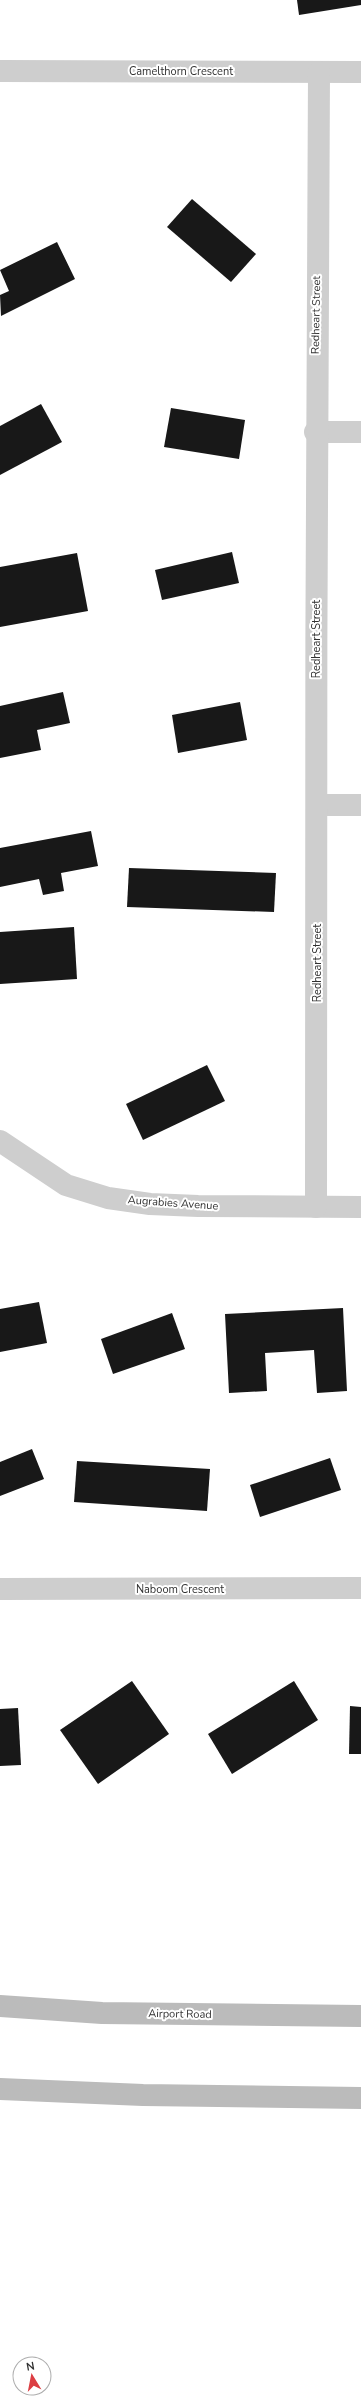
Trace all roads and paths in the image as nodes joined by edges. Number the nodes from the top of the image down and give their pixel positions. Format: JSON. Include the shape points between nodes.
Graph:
{"nodes":[{"id":1,"x":0,"y":71,"type":"edge"},
{"id":2,"x":319,"y":72,"type":"junction"},
{"id":3,"x":361,"y":72,"type":"edge"},
{"id":4,"x":315,"y":432,"type":"junction"},
{"id":5,"x":361,"y":432,"type":"edge"},
{"id":6,"x":317,"y":805,"type":"junction"},
{"id":7,"x":361,"y":805,"type":"edge"},
{"id":8,"x":0,"y":1141,"type":"edge"},
{"id":9,"x":316,"y":1207,"type":"junction"},
{"id":10,"x":361,"y":1207,"type":"edge"},
{"id":11,"x":361,"y":1588,"type":"edge"},
{"id":12,"x":0,"y":1589,"type":"edge"},
{"id":13,"x":0,"y":2006,"type":"edge"},
{"id":14,"x":361,"y":2016,"type":"edge"},
{"id":15,"x":0,"y":2088,"type":"edge"},
{"id":16,"x":361,"y":2098,"type":"edge"}],
"edges":[{"from":1,"to":2,"type":"street","name":"Camelthorn Crescent"},
{"from":2,"to":3,"type":"street","name":"Camelthorn Crescent"},
{"from":2,"to":4,"type":"street","name":"Redheart Street"},
{"from":4,"to":5,"type":"street"},
{"from":4,"to":6,"type":"street","name":"Redheart Street"},
{"from":6,"to":7,"type":"street"},
{"from":6,"to":9,"type":"street","name":"Redheart Street"},
{"from":8,"to":9,"type":"street","name":"Augrabies Avenue","via":[[66,1185],[108,1198],[150,1204]]},
{"from":9,"to":10,"type":"street","name":"Augrabies Avenue"},
{"from":11,"to":12,"type":"street","name":"Naboom Crescent"},
{"from":13,"to":14,"type":"main road","name":"Airport Road","via":[[102,2013]]},
{"from":15,"to":16,"type":"main road","via":[[143,2095]]}]}
